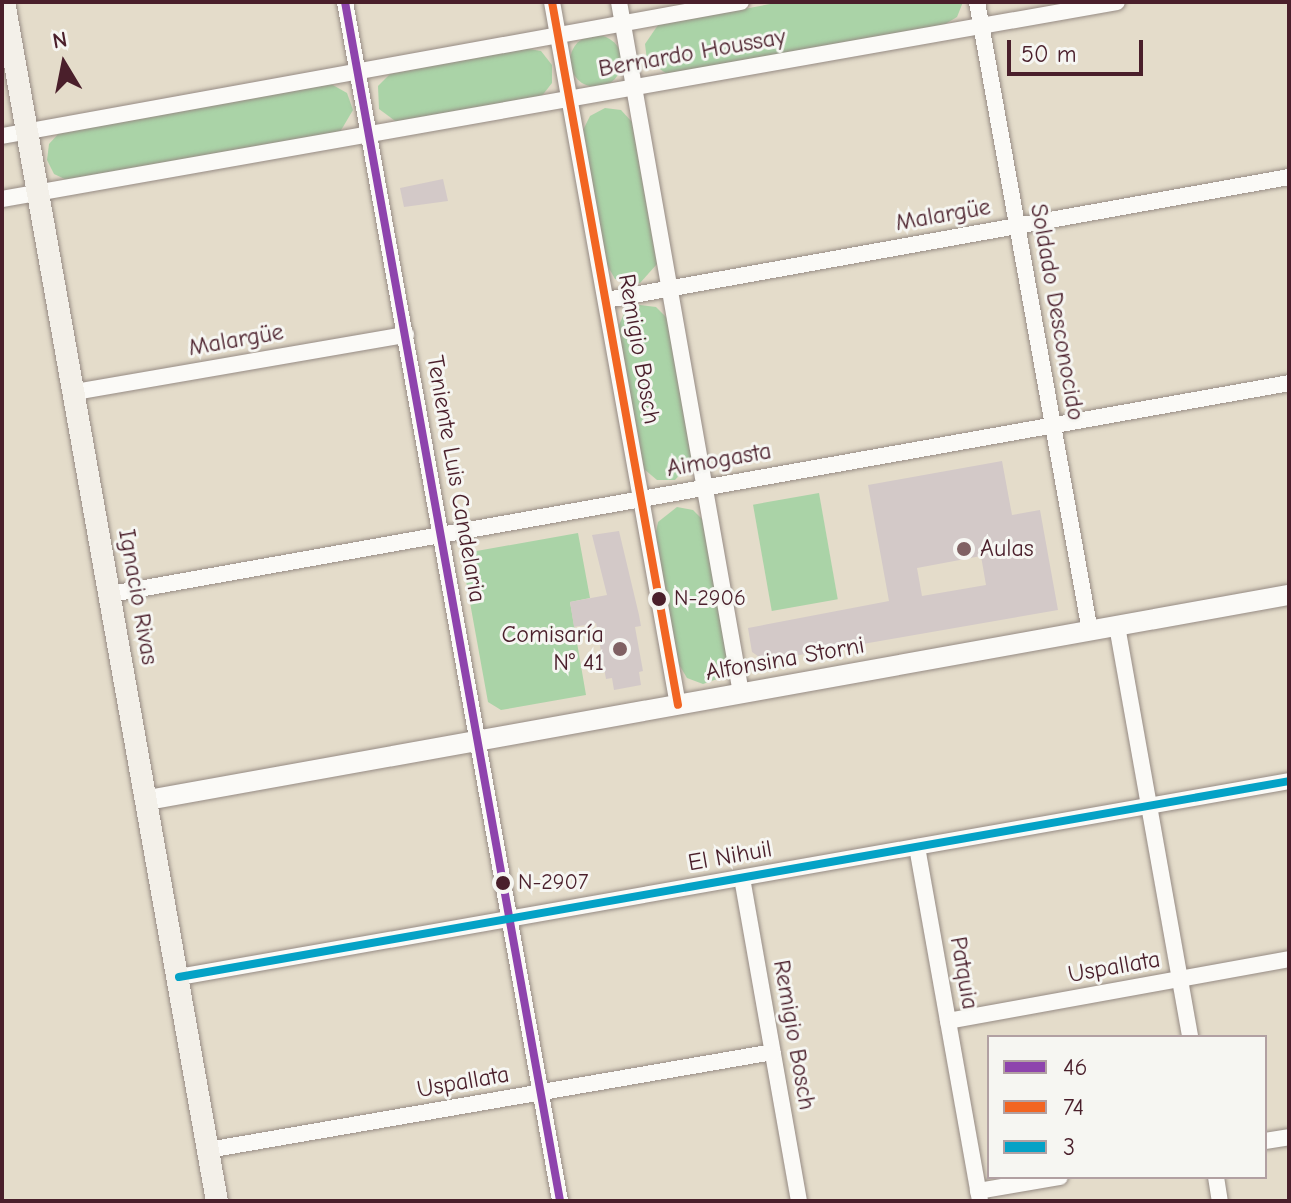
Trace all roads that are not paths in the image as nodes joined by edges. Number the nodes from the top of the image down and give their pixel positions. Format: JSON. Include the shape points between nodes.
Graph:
{"nodes":[{"id":1,"x":4,"y":2,"type":"edge"},
{"id":2,"x":345,"y":2,"type":"edge"},
{"id":3,"x":552,"y":2,"type":"edge"},
{"id":4,"x":619,"y":2,"type":"edge"},
{"id":5,"x":741,"y":2,"type":"edge"},
{"id":6,"x":977,"y":2,"type":"edge"},
{"id":7,"x":1117,"y":2,"type":"edge"},
{"id":8,"x":622,"y":23,"type":"junction"},
{"id":9,"x":981,"y":26,"type":"junction"},
{"id":10,"x":558,"y":35,"type":"junction"},
{"id":11,"x":357,"y":71,"type":"junction"},
{"id":12,"x":634,"y":88,"type":"junction"},
{"id":13,"x":570,"y":99,"type":"junction"},
{"id":14,"x":27,"y":130,"type":"junction"},
{"id":15,"x":369,"y":135,"type":"junction"},
{"id":16,"x":2,"y":136,"type":"edge"},
{"id":17,"x":1289,"y":177,"type":"edge"},
{"id":18,"x":39,"y":194,"type":"junction"},
{"id":19,"x":2,"y":199,"type":"edge"},
{"id":20,"x":1017,"y":226,"type":"junction"},
{"id":21,"x":669,"y":288,"type":"junction"},
{"id":22,"x":606,"y":300,"type":"junction"},
{"id":23,"x":406,"y":335,"type":"junction"},
{"id":24,"x":1289,"y":383,"type":"edge"},
{"id":25,"x":75,"y":392,"type":"junction"},
{"id":26,"x":1053,"y":425,"type":"junction"},
{"id":27,"x":704,"y":487,"type":"junction"},
{"id":28,"x":641,"y":499,"type":"junction"},
{"id":29,"x":442,"y":534,"type":"junction"},
{"id":30,"x":111,"y":594,"type":"junction"},
{"id":31,"x":1289,"y":595,"type":"edge"},
{"id":32,"x":1117,"y":626,"type":"junction"},
{"id":33,"x":1090,"y":631,"type":"junction"},
{"id":34,"x":741,"y":693,"type":"junction"},
{"id":35,"x":678,"y":705,"type":"junction"},
{"id":36,"x":480,"y":740,"type":"junction"},
{"id":37,"x":1289,"y":781,"type":"edge"},
{"id":38,"x":148,"y":800,"type":"junction"},
{"id":39,"x":1149,"y":806,"type":"junction"},
{"id":40,"x":917,"y":847,"type":"junction"},
{"id":41,"x":742,"y":878,"type":"junction"},
{"id":42,"x":511,"y":919,"type":"junction"},
{"id":43,"x":1289,"y":959,"type":"edge"},
{"id":44,"x":179,"y":977,"type":"junction"},
{"id":45,"x":1180,"y":979,"type":"junction"},
{"id":46,"x":948,"y":1021,"type":"junction"},
{"id":47,"x":1190,"y":1035,"type":"edge"},
{"id":48,"x":773,"y":1052,"type":"junction"},
{"id":49,"x":541,"y":1092,"type":"junction"},
{"id":50,"x":1289,"y":1137,"type":"edge"},
{"id":51,"x":1267,"y":1141,"type":"edge"},
{"id":52,"x":208,"y":1150,"type":"junction"},
{"id":53,"x":1051,"y":1179,"type":"edge"},
{"id":54,"x":1216,"y":1179,"type":"edge"},
{"id":55,"x":979,"y":1196,"type":"edge"},
{"id":56,"x":217,"y":1201,"type":"edge"},
{"id":57,"x":560,"y":1201,"type":"edge"},
{"id":58,"x":799,"y":1201,"type":"edge"},
{"id":59,"x":1220,"y":1201,"type":"edge"}],
"edges":[{"from":1,"to":14,"type":"main road","name":"Ignacio Rivas"},
{"from":2,"to":11,"type":"street","name":"Teniente Luis Candelaria"},
{"from":3,"to":10,"type":"street","name":"Remigio Bosch"},
{"from":4,"to":8,"type":"street","name":"Remigio Bosch"},
{"from":5,"to":8,"type":"street","name":"Bernardo Houssay"},
{"from":6,"to":9,"type":"street","name":"Soldado Desconocido"},
{"from":7,"to":9,"type":"street","name":"Bernardo Houssay"},
{"from":8,"to":10,"type":"street","name":"Bernardo Houssay"},
{"from":8,"to":12,"type":"street","name":"Remigio Bosch"},
{"from":9,"to":12,"type":"street","name":"Bernardo Houssay"},
{"from":9,"to":20,"type":"street","name":"Soldado Desconocido"},
{"from":10,"to":11,"type":"street","name":"Bernardo Houssay"},
{"from":10,"to":13,"type":"street","name":"Remigio Bosch"},
{"from":11,"to":14,"type":"street","name":"Bernardo Houssay"},
{"from":11,"to":15,"type":"street","name":"Teniente Luis Candelaria"},
{"from":12,"to":13,"type":"street","name":"Bernardo Houssay"},
{"from":12,"to":21,"type":"street","name":"Remigio Bosch"},
{"from":13,"to":15,"type":"street","name":"Bernardo Houssay"},
{"from":13,"to":22,"type":"street","name":"Remigio Bosch"},
{"from":14,"to":16,"type":"street","name":"Bernardo Houssay"},
{"from":14,"to":18,"type":"main road","name":"Ignacio Rivas"},
{"from":15,"to":18,"type":"street","name":"Bernardo Houssay"},
{"from":15,"to":23,"type":"street","name":"Teniente Luis Candelaria"},
{"from":17,"to":20,"type":"street","name":"Malargüe"},
{"from":18,"to":19,"type":"street","name":"Bernardo Houssay"},
{"from":18,"to":25,"type":"main road","name":"Ignacio Rivas"},
{"from":20,"to":21,"type":"street","name":"Malargüe"},
{"from":20,"to":26,"type":"street","name":"Soldado Desconocido"},
{"from":21,"to":22,"type":"street","name":"Malargüe"},
{"from":21,"to":27,"type":"street","name":"Remigio Bosch"},
{"from":22,"to":28,"type":"street","name":"Remigio Bosch"},
{"from":23,"to":25,"type":"street","name":"Malargüe"},
{"from":23,"to":29,"type":"street","name":"Teniente Luis Candelaria"},
{"from":24,"to":26,"type":"street","name":"Aimogasta"},
{"from":25,"to":30,"type":"main road","name":"Ignacio Rivas"},
{"from":26,"to":27,"type":"street","name":"Aimogasta"},
{"from":26,"to":33,"type":"street","name":"Soldado Desconocido"},
{"from":27,"to":28,"type":"street","name":"Aimogasta"},
{"from":27,"to":34,"type":"street","name":"Remigio Bosch"},
{"from":28,"to":29,"type":"street","name":"Aimogasta"},
{"from":28,"to":35,"type":"street","name":"Remigio Bosch"},
{"from":29,"to":30,"type":"street","name":"Aimogasta"},
{"from":29,"to":36,"type":"street","name":"Teniente Luis Candelaria"},
{"from":30,"to":38,"type":"main road","name":"Ignacio Rivas"},
{"from":31,"to":32,"type":"street","name":"Alfonsina Storni"},
{"from":32,"to":33,"type":"street","name":"Alfonsina Storni"},
{"from":32,"to":39,"type":"street"},
{"from":33,"to":34,"type":"street","name":"Alfonsina Storni"},
{"from":34,"to":35,"type":"street","name":"Alfonsina Storni"},
{"from":35,"to":36,"type":"street","name":"Alfonsina Storni"},
{"from":36,"to":38,"type":"street","name":"Alfonsina Storni"},
{"from":36,"to":42,"type":"street","name":"Teniente Luis Candelaria"},
{"from":37,"to":39,"type":"street","name":"El Nihuil"},
{"from":38,"to":44,"type":"main road","name":"Ignacio Rivas"},
{"from":39,"to":40,"type":"street","name":"El Nihuil"},
{"from":39,"to":45,"type":"street"},
{"from":40,"to":41,"type":"street","name":"El Nihuil"},
{"from":40,"to":46,"type":"street","name":"Patquia"},
{"from":41,"to":42,"type":"street","name":"El Nihuil"},
{"from":41,"to":48,"type":"street","name":"Remigio Bosch"},
{"from":42,"to":44,"type":"street","name":"El Nihuil"},
{"from":42,"to":49,"type":"street","name":"Teniente Luis Candelaria"},
{"from":43,"to":45,"type":"street","name":"Uspallata"},
{"from":44,"to":52,"type":"main road","name":"Ignacio Rivas"},
{"from":45,"to":46,"type":"street","name":"Uspallata"},
{"from":45,"to":47,"type":"street"},
{"from":46,"to":55,"type":"street","name":"Patquia"},
{"from":48,"to":49,"type":"street","name":"Uspallata"},
{"from":48,"to":58,"type":"street","name":"Remigio Bosch"},
{"from":49,"to":52,"type":"street","name":"Uspallata"},
{"from":49,"to":57,"type":"street","name":"Teniente Luis Candelaria"},
{"from":50,"to":51,"type":"street"},
{"from":52,"to":56,"type":"main road","name":"Ignacio Rivas"},
{"from":53,"to":55,"type":"street"},
{"from":54,"to":59,"type":"street"}]}
